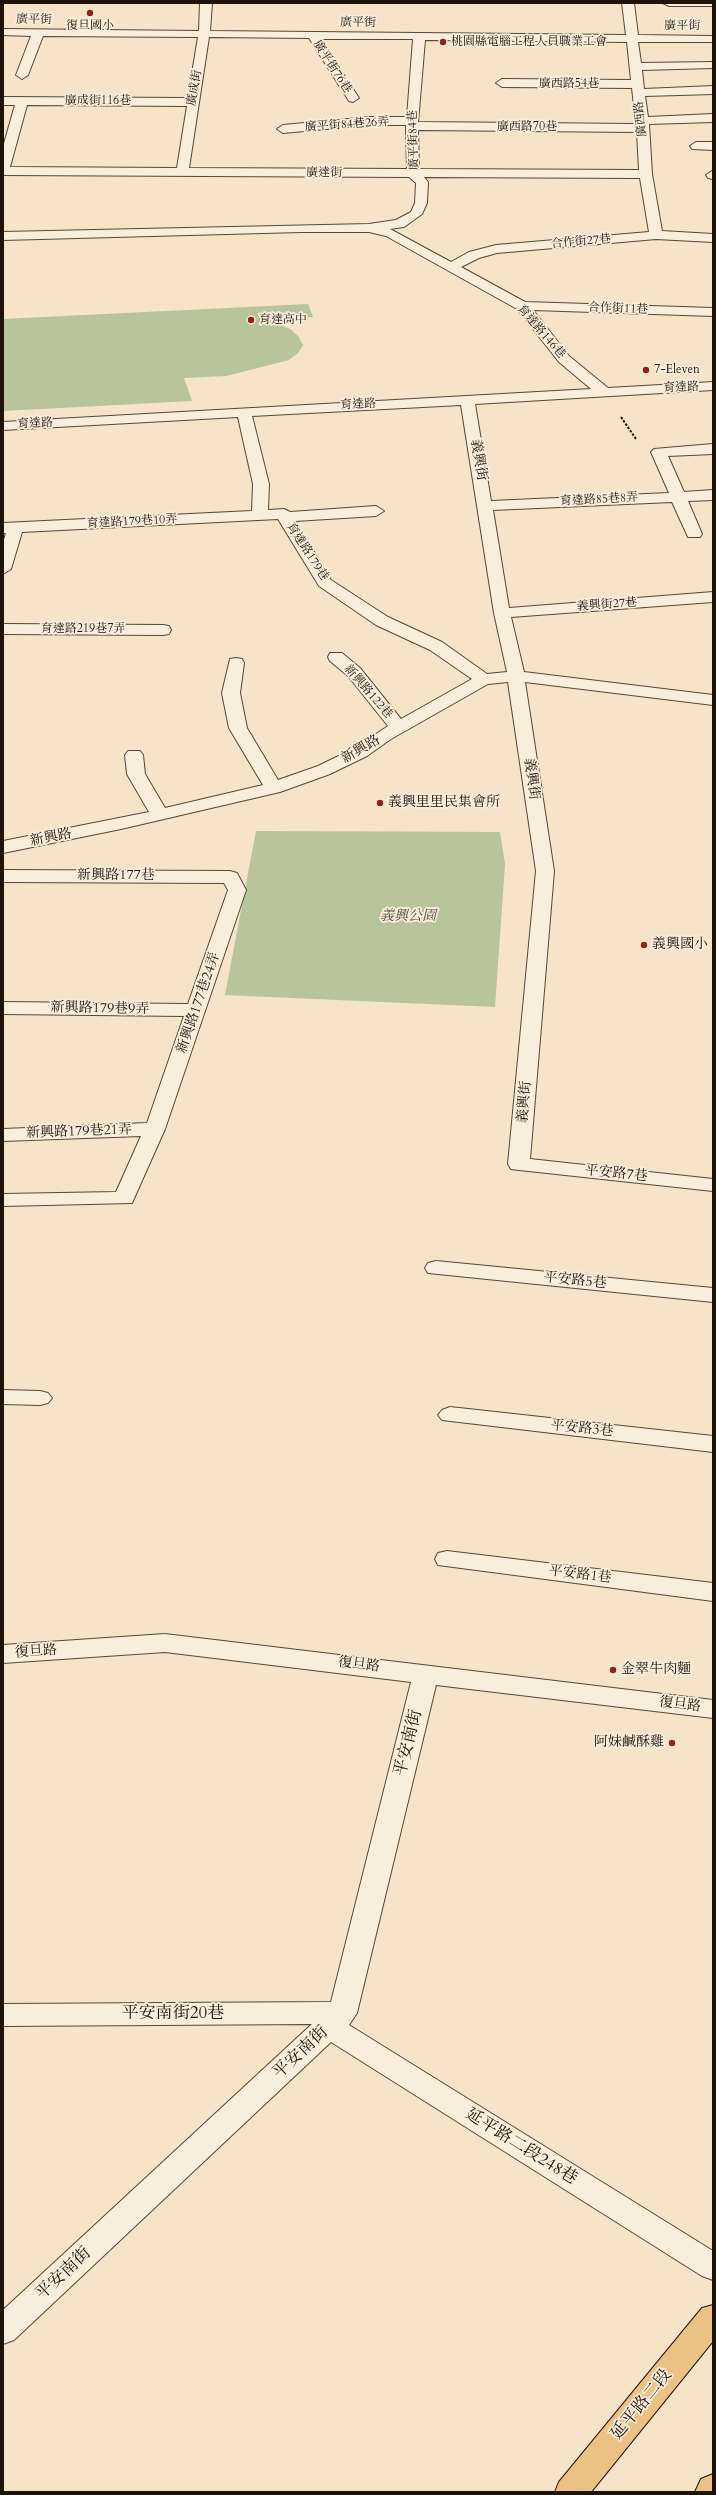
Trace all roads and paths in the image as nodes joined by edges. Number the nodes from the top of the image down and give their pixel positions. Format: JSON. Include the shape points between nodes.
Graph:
{"nodes":[{"id":1,"x":206,"y":3,"type":"edge"},
{"id":2,"x":628,"y":3,"type":"edge"},
{"id":3,"x":669,"y":3,"type":"edge"},
{"id":4,"x":713,"y":3,"type":"edge"},
{"id":5,"x":3,"y":32,"type":"edge"},
{"id":6,"x":38,"y":33,"type":"junction"},
{"id":7,"x":204,"y":35,"type":"junction"},
{"id":8,"x":312,"y":35,"type":"junction"},
{"id":9,"x":419,"y":37,"type":"junction"},
{"id":10,"x":632,"y":39,"type":"junction"},
{"id":11,"x":713,"y":39,"type":"edge"},
{"id":12,"x":713,"y":65,"type":"edge"},
{"id":13,"x":636,"y":67,"type":"junction"},
{"id":14,"x":22,"y":75,"type":"dead end"},
{"id":15,"x":502,"y":83,"type":"dead end"},
{"id":16,"x":637,"y":89,"type":"junction"},
{"id":17,"x":713,"y":90,"type":"edge"},
{"id":18,"x":353,"y":98,"type":"dead end"},
{"id":19,"x":3,"y":101,"type":"edge"},
{"id":20,"x":22,"y":101,"type":"junction"},
{"id":21,"x":192,"y":102,"type":"junction"},
{"id":22,"x":713,"y":118,"type":"edge"},
{"id":23,"x":412,"y":124,"type":"junction"},
{"id":24,"x":643,"y":124,"type":"junction"},
{"id":25,"x":282,"y":130,"type":"dead end"},
{"id":26,"x":696,"y":146,"type":"dead end"},
{"id":27,"x":713,"y":146,"type":"edge"},
{"id":28,"x":3,"y":170,"type":"edge"},
{"id":29,"x":182,"y":173,"type":"junction"},
{"id":30,"x":413,"y":174,"type":"junction"},
{"id":31,"x":646,"y":174,"type":"junction"},
{"id":32,"x":369,"y":228,"type":"junction"},
{"id":33,"x":656,"y":235,"type":"junction"},
{"id":34,"x":3,"y":236,"type":"edge"},
{"id":35,"x":713,"y":238,"type":"edge"},
{"id":36,"x":453,"y":266,"type":"junction"},
{"id":37,"x":522,"y":306,"type":"junction"},
{"id":38,"x":713,"y":312,"type":"edge"},
{"id":39,"x":713,"y":386,"type":"edge"},
{"id":40,"x":603,"y":392,"type":"junction"},
{"id":41,"x":467,"y":399,"type":"junction"},
{"id":42,"x":244,"y":412,"type":"junction"},
{"id":43,"x":3,"y":426,"type":"edge"},
{"id":44,"x":713,"y":449,"type":"edge"},
{"id":45,"x":659,"y":452,"type":"junction"},
{"id":46,"x":713,"y":495,"type":"edge"},
{"id":47,"x":678,"y":496,"type":"junction"},
{"id":48,"x":486,"y":506,"type":"junction"},
{"id":49,"x":376,"y":511,"type":"dead end"},
{"id":50,"x":260,"y":516,"type":"junction"},
{"id":51,"x":284,"y":517,"type":"junction"},
{"id":52,"x":9,"y":528,"type":"edge"},
{"id":53,"x":694,"y":534,"type":"dead end"},
{"id":54,"x":3,"y":569,"type":"edge"},
{"id":55,"x":713,"y":597,"type":"edge"},
{"id":56,"x":502,"y":613,"type":"junction"},
{"id":57,"x":3,"y":629,"type":"edge"},
{"id":58,"x":163,"y":630,"type":"dead end"},
{"id":59,"x":336,"y":657,"type":"dead end"},
{"id":60,"x":236,"y":663,"type":"dead end"},
{"id":61,"x":516,"y":676,"type":"junction"},
{"id":62,"x":484,"y":679,"type":"junction"},
{"id":63,"x":713,"y":700,"type":"edge"},
{"id":64,"x":400,"y":728,"type":"junction"},
{"id":65,"x":134,"y":755,"type":"dead end"},
{"id":66,"x":274,"y":788,"type":"junction"},
{"id":67,"x":160,"y":815,"type":"junction"},
{"id":68,"x":3,"y":847,"type":"edge"},
{"id":69,"x":3,"y":876,"type":"edge"},
{"id":70,"x":230,"y":877,"type":"joint"},
{"id":71,"x":3,"y":1008,"type":"edge"},
{"id":72,"x":196,"y":1010,"type":"junction"},
{"id":73,"x":155,"y":1130,"type":"junction"},
{"id":74,"x":3,"y":1135,"type":"edge"},
{"id":75,"x":519,"y":1164,"type":"joint"},
{"id":76,"x":713,"y":1185,"type":"edge"},
{"id":77,"x":3,"y":1200,"type":"edge"},
{"id":78,"x":436,"y":1268,"type":"dead end"},
{"id":79,"x":713,"y":1295,"type":"edge"},
{"id":80,"x":3,"y":1397,"type":"edge"},
{"id":81,"x":40,"y":1398,"type":"dead end"},
{"id":82,"x":450,"y":1415,"type":"dead end"},
{"id":83,"x":713,"y":1444,"type":"edge"},
{"id":84,"x":447,"y":1559,"type":"dead end"},
{"id":85,"x":713,"y":1592,"type":"edge"},
{"id":86,"x":3,"y":1654,"type":"edge"},
{"id":87,"x":426,"y":1673,"type":"junction"},
{"id":88,"x":713,"y":1709,"type":"edge"},
{"id":89,"x":3,"y":2015,"type":"edge"},
{"id":90,"x":336,"y":2020,"type":"junction"},
{"id":91,"x":713,"y":2267,"type":"edge"},
{"id":92,"x":713,"y":2318,"type":"edge"},
{"id":93,"x":3,"y":2330,"type":"edge"},
{"id":94,"x":713,"y":2489,"type":"edge"},
{"id":95,"x":571,"y":2492,"type":"edge"},
{"id":96,"x":711,"y":2492,"type":"edge"}],
"edges":[{"from":1,"to":7,"type":"street","name":"廣成街"},
{"from":2,"to":10,"type":"street","name":"廣西路"},
{"from":3,"to":4,"type":"street"},
{"from":5,"to":6,"type":"street","name":"廣平街"},
{"from":6,"to":7,"type":"street","name":"廣平街"},
{"from":6,"to":14,"type":"street"},
{"from":7,"to":8,"type":"street","name":"廣平街"},
{"from":7,"to":21,"type":"street","name":"廣成街"},
{"from":8,"to":9,"type":"street","name":"廣平街"},
{"from":8,"to":18,"type":"street","name":"廣平街76巷"},
{"from":9,"to":10,"type":"street","name":"廣平街"},
{"from":9,"to":23,"type":"street","name":"廣平街84巷"},
{"from":10,"to":11,"type":"street","name":"廣平街"},
{"from":10,"to":13,"type":"street","name":"廣西路"},
{"from":12,"to":13,"type":"street"},
{"from":13,"to":16,"type":"street","name":"廣西路"},
{"from":15,"to":16,"type":"street","name":"廣西路54巷"},
{"from":16,"to":17,"type":"street","name":"廣西路54巷"},
{"from":16,"to":24,"type":"street","name":"廣西路"},
{"from":19,"to":20,"type":"street","name":"廣成街116巷"},
{"from":20,"to":21,"type":"street","name":"廣成街116巷"},
{"from":20,"to":28,"type":"street"},
{"from":21,"to":29,"type":"street","name":"廣成街"},
{"from":22,"to":24,"type":"street","name":"廣西路70巷"},
{"from":23,"to":24,"type":"street","name":"廣西路70巷"},
{"from":23,"to":25,"type":"street","name":"廣平街84巷26弄","via":[[370,121]]},
{"from":23,"to":30,"type":"street","name":"廣平街84巷"},
{"from":24,"to":31,"type":"street","name":"廣西路"},
{"from":26,"to":27,"type":"street"},
{"from":28,"to":29,"type":"street","name":"廣達街"},
{"from":29,"to":30,"type":"street","name":"廣達街"},
{"from":30,"to":31,"type":"street","name":"廣達街"},
{"from":30,"to":32,"type":"street","name":"廣平街84巷","via":[[422,182],[421,203],[416,214],[399,224]]},
{"from":31,"to":33,"type":"street","name":"廣西路"},
{"from":32,"to":34,"type":"street"},
{"from":32,"to":36,"type":"street","name":"育達路146巷","via":[[390,232]]},
{"from":33,"to":35,"type":"street","name":"合作街27巷"},
{"from":33,"to":36,"type":"street","name":"合作街27巷","via":[[496,249],[474,255]]},
{"from":36,"to":37,"type":"street","name":"育達路146巷"},
{"from":37,"to":38,"type":"street","name":"合作街11巷"},
{"from":37,"to":40,"type":"street","name":"育達路146巷","via":[[564,359]]},
{"from":39,"to":40,"type":"street","name":"育達路"},
{"from":40,"to":41,"type":"street","name":"育達路"},
{"from":40,"to":45,"type":"path","via":[[644,452]]},
{"from":41,"to":42,"type":"street","name":"育達路"},
{"from":41,"to":48,"type":"street","name":"義興街"},
{"from":42,"to":43,"type":"street","name":"育達路"},
{"from":42,"to":50,"type":"street","via":[[260,484]]},
{"from":44,"to":45,"type":"street"},
{"from":45,"to":47,"type":"street"},
{"from":46,"to":47,"type":"street","name":"育達路85巷8弄"},
{"from":47,"to":48,"type":"street","name":"育達路85巷8弄"},
{"from":47,"to":53,"type":"street"},
{"from":48,"to":56,"type":"street","name":"義興街"},
{"from":49,"to":51,"type":"street"},
{"from":50,"to":51,"type":"street","name":"育達路179巷","via":[[284,514]]},
{"from":50,"to":52,"type":"street","name":"育達路179巷10弄"},
{"from":51,"to":62,"type":"street","name":"育達路179巷","via":[[325,583],[382,621],[436,646]]},
{"from":52,"to":54,"type":"street"},
{"from":55,"to":56,"type":"street","name":"義興街27巷"},
{"from":56,"to":61,"type":"street","name":"義興街"},
{"from":57,"to":58,"type":"street","name":"育達路219巷7弄"},
{"from":59,"to":64,"type":"street","name":"新興路122巷","via":[[354,672]]},
{"from":60,"to":66,"type":"street","via":[[231,693],[238,728]]},
{"from":61,"to":62,"type":"street","name":"新興路"},
{"from":61,"to":63,"type":"street","name":"新興路"},
{"from":61,"to":75,"type":"street","name":"義興街","via":[[545,871]]},
{"from":62,"to":64,"type":"street","name":"新興路"},
{"from":64,"to":66,"type":"street","name":"新興路","via":[[337,764]]},
{"from":65,"to":67,"type":"street","via":[[136,774]]},
{"from":66,"to":67,"type":"street","name":"新興路"},
{"from":67,"to":68,"type":"street","name":"新興路"},
{"from":69,"to":70,"type":"street","name":"新興路177巷"},
{"from":70,"to":72,"type":"street","name":"新興路177巷24弄","via":[[237,890]]},
{"from":71,"to":72,"type":"street","name":"新興路179巷9弄"},
{"from":72,"to":73,"type":"street","name":"新興路177巷24弄"},
{"from":73,"to":74,"type":"street","name":"新興路179巷21弄"},
{"from":73,"to":77,"type":"street","name":"新興路177巷24弄","via":[[124,1198]]},
{"from":75,"to":76,"type":"street","name":"平安路7巷"},
{"from":78,"to":79,"type":"street","name":"平安路5巷"},
{"from":80,"to":81,"type":"street"},
{"from":82,"to":83,"type":"street","name":"平安路3巷"},
{"from":84,"to":85,"type":"street","name":"平安路1巷"},
{"from":86,"to":87,"type":"street","name":"復旦路","via":[[165,1643]]},
{"from":87,"to":88,"type":"street","name":"復旦路"},
{"from":87,"to":90,"type":"street","name":"平安南街"},
{"from":89,"to":90,"type":"street","name":"平安南街20巷"},
{"from":90,"to":91,"type":"street","name":"延平路二段248巷"},
{"from":90,"to":93,"type":"street","name":"平安南街"},
{"from":92,"to":95,"type":"main road","name":"延平路二段"},
{"from":94,"to":96,"type":"main road"}]}
